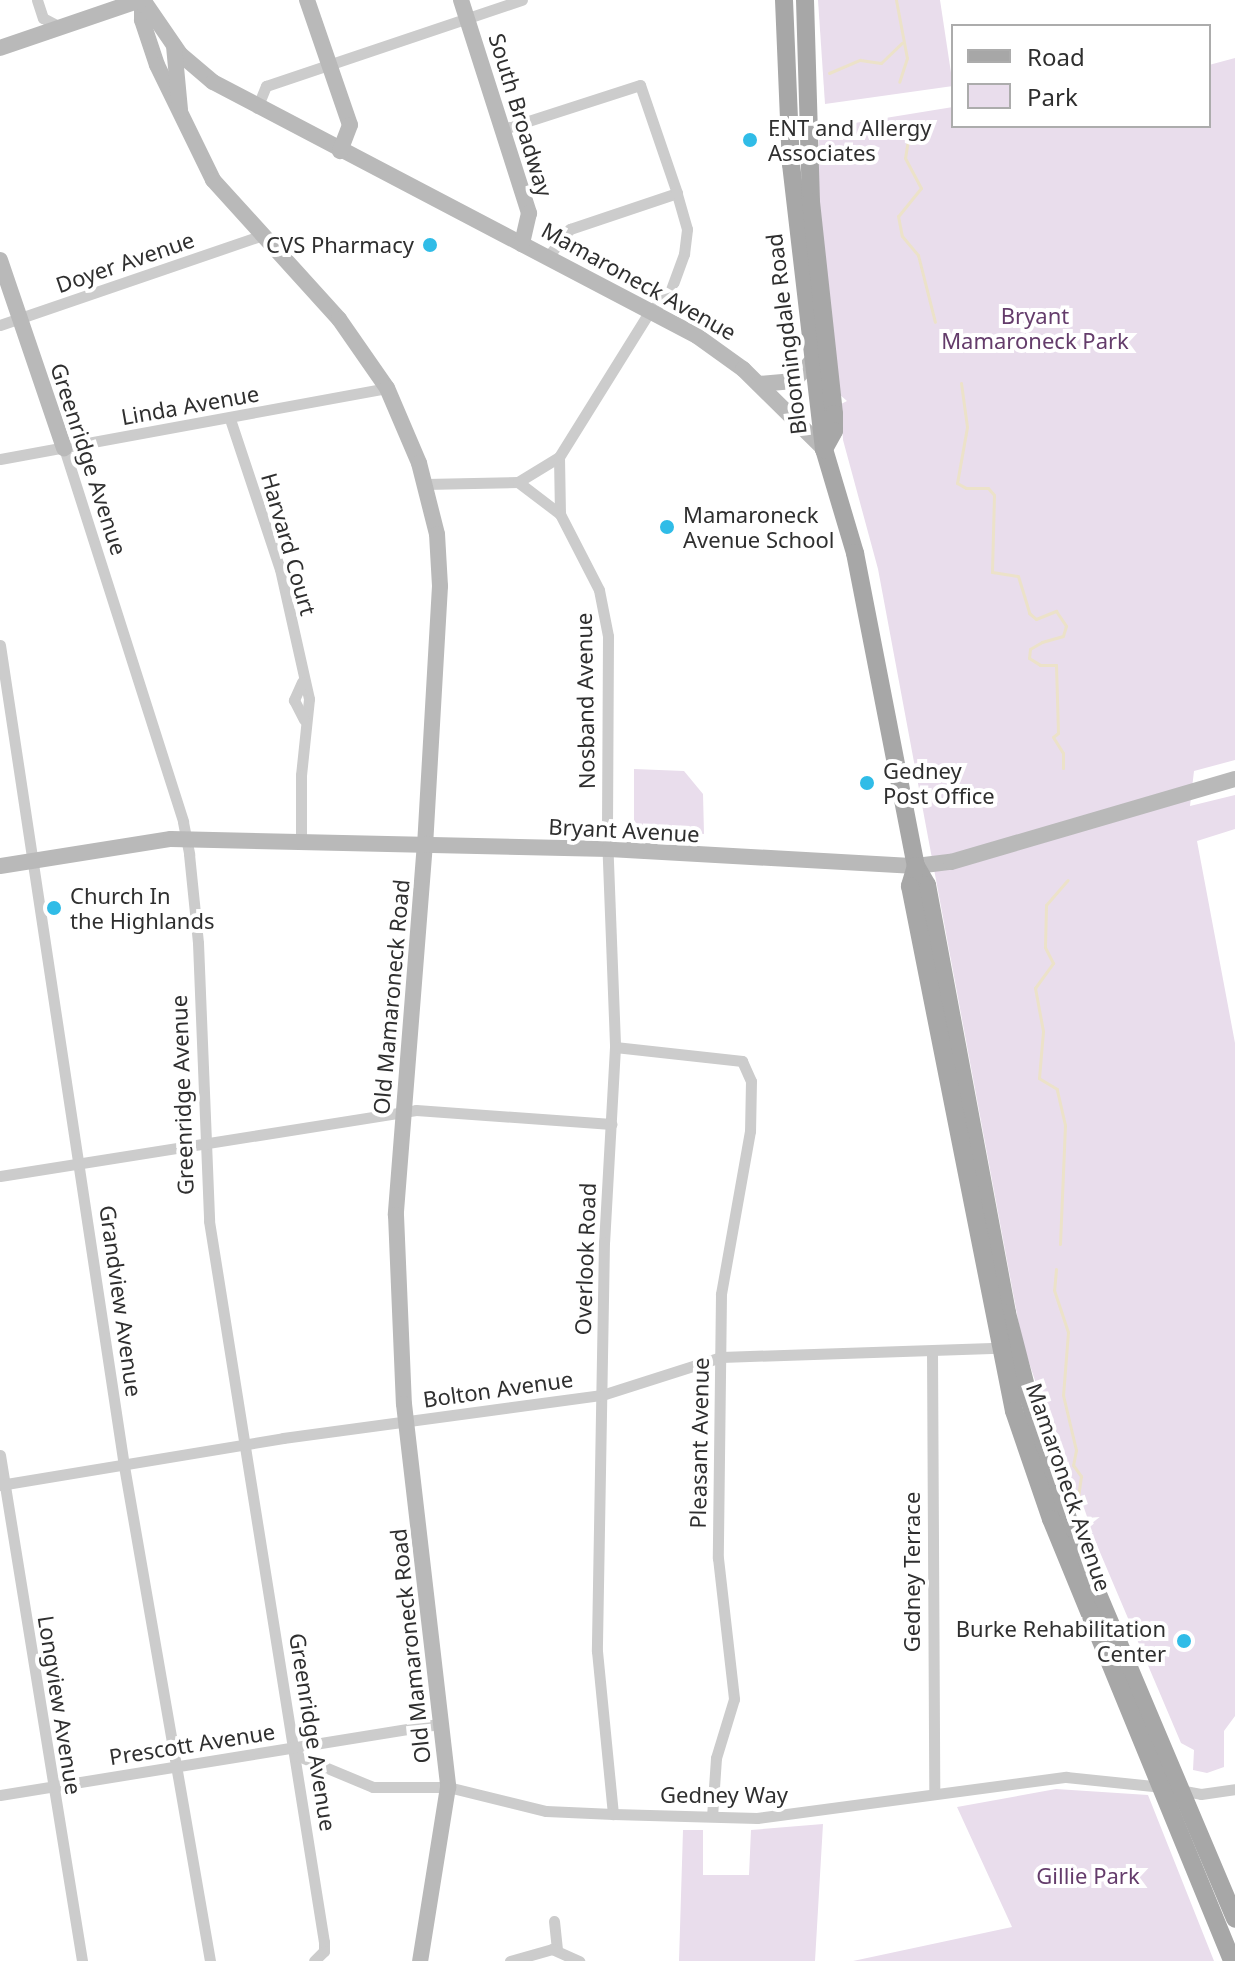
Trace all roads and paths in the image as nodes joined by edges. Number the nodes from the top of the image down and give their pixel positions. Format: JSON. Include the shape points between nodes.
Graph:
{"nodes":[{"id":1,"x":37,"y":0,"type":"edge"},
{"id":2,"x":142,"y":0,"type":"edge"},
{"id":3,"x":307,"y":0,"type":"edge"},
{"id":4,"x":461,"y":0,"type":"edge"},
{"id":5,"x":522,"y":0,"type":"edge"},
{"id":6,"x":784,"y":0,"type":"edge"},
{"id":7,"x":805,"y":0,"type":"edge"},
{"id":8,"x":468,"y":18,"type":"junction"},
{"id":9,"x":60,"y":27,"type":"junction"},
{"id":10,"x":174,"y":46,"type":"junction"},
{"id":11,"x":0,"y":48,"type":"edge"},
{"id":12,"x":327,"y":65,"type":"junction"},
{"id":13,"x":257,"y":108,"type":"junction"},
{"id":14,"x":180,"y":112,"type":"junction"},
{"id":15,"x":504,"y":129,"type":"junction"},
{"id":16,"x":340,"y":151,"type":"junction"},
{"id":17,"x":677,"y":193,"type":"junction"},
{"id":18,"x":263,"y":235,"type":"junction"},
{"id":19,"x":522,"y":244,"type":"junction"},
{"id":20,"x":547,"y":258,"type":"junction"},
{"id":21,"x":0,"y":260,"type":"edge"},
{"id":22,"x":650,"y":311,"type":"junction"},
{"id":23,"x":20,"y":319,"type":"junction"},
{"id":24,"x":0,"y":325,"type":"edge"},
{"id":25,"x":813,"y":360,"type":"junction"},
{"id":26,"x":759,"y":384,"type":"junction"},
{"id":27,"x":387,"y":388,"type":"junction"},
{"id":28,"x":230,"y":419,"type":"junction"},
{"id":29,"x":64,"y":448,"type":"junction"},
{"id":30,"x":824,"y":449,"type":"junction"},
{"id":31,"x":559,"y":457,"type":"junction"},
{"id":32,"x":0,"y":459,"type":"edge"},
{"id":33,"x":518,"y":482,"type":"junction"},
{"id":34,"x":425,"y":484,"type":"junction"},
{"id":35,"x":560,"y":514,"type":"junction"},
{"id":36,"x":0,"y":645,"type":"edge"},
{"id":37,"x":1235,"y":779,"type":"edge"},
{"id":38,"x":187,"y":839,"type":"junction"},
{"id":39,"x":301,"y":841,"type":"junction"},
{"id":40,"x":425,"y":843,"type":"junction"},
{"id":41,"x":609,"y":849,"type":"junction"},
{"id":42,"x":34,"y":861,"type":"junction"},
{"id":43,"x":0,"y":866,"type":"edge"},
{"id":44,"x":916,"y":866,"type":"junction"},
{"id":45,"x":615,"y":1047,"type":"junction"},
{"id":46,"x":404,"y":1112,"type":"junction"},
{"id":47,"x":612,"y":1124,"type":"junction"},
{"id":48,"x":206,"y":1143,"type":"junction"},
{"id":49,"x":82,"y":1163,"type":"junction"},
{"id":50,"x":0,"y":1176,"type":"edge"},
{"id":51,"x":999,"y":1348,"type":"junction"},
{"id":52,"x":932,"y":1351,"type":"junction"},
{"id":53,"x":721,"y":1357,"type":"junction"},
{"id":54,"x":602,"y":1395,"type":"junction"},
{"id":55,"x":406,"y":1422,"type":"junction"},
{"id":56,"x":243,"y":1446,"type":"junction"},
{"id":57,"x":0,"y":1455,"type":"edge"},
{"id":58,"x":124,"y":1466,"type":"junction"},
{"id":59,"x":2,"y":1484,"type":"edge"},
{"id":60,"x":438,"y":1724,"type":"junction"},
{"id":61,"x":296,"y":1751,"type":"junction"},
{"id":62,"x":176,"y":1766,"type":"junction"},
{"id":63,"x":1158,"y":1786,"type":"junction"},
{"id":64,"x":52,"y":1787,"type":"junction"},
{"id":65,"x":448,"y":1787,"type":"junction"},
{"id":66,"x":1180,"y":1790,"type":"junction"},
{"id":67,"x":934,"y":1793,"type":"junction"},
{"id":68,"x":1234,"y":1793,"type":"edge"},
{"id":69,"x":0,"y":1795,"type":"edge"},
{"id":70,"x":613,"y":1814,"type":"junction"},
{"id":71,"x":712,"y":1816,"type":"junction"},
{"id":72,"x":1235,"y":1919,"type":"edge"},
{"id":73,"x":554,"y":1921,"type":"dead end"},
{"id":74,"x":557,"y":1950,"type":"junction"},
{"id":75,"x":82,"y":1961,"type":"edge"},
{"id":76,"x":210,"y":1961,"type":"edge"},
{"id":77,"x":314,"y":1961,"type":"edge"},
{"id":78,"x":420,"y":1961,"type":"edge"},
{"id":79,"x":510,"y":1961,"type":"edge"},
{"id":80,"x":579,"y":1961,"type":"edge"},
{"id":81,"x":1232,"y":1961,"type":"edge"}],
"edges":[{"from":1,"to":9,"type":"street","via":[[43,18]]},
{"from":2,"to":9,"type":"main road"},
{"from":2,"to":10,"type":"main road","name":"Mamaroneck Avenue"},
{"from":2,"to":14,"type":"main road","name":"Old Mamaroneck Road","via":[[142,20],[157,65]]},
{"from":3,"to":12,"type":"main road"},
{"from":4,"to":8,"type":"main road","name":"South Broadway"},
{"from":5,"to":8,"type":"street"},
{"from":6,"to":25,"type":"main road","name":"Bloomingdale Road","via":[[791,164]]},
{"from":7,"to":30,"type":"main road","name":"Bloomingdale Road","via":[[811,202],[834,414],[834,431]]},
{"from":8,"to":12,"type":"street"},
{"from":8,"to":15,"type":"main road","name":"South Broadway"},
{"from":9,"to":11,"type":"main road"},
{"from":10,"to":13,"type":"main road","name":"Mamaroneck Avenue","via":[[197,70]]},
{"from":10,"to":14,"type":"main road","name":"Old Mamaroneck Road"},
{"from":12,"to":13,"type":"street","via":[[266,86]]},
{"from":12,"to":16,"type":"main road","via":[[350,125]]},
{"from":13,"to":16,"type":"main road","name":"Mamaroneck Avenue"},
{"from":14,"to":18,"type":"main road","name":"Old Mamaroneck Road","via":[[213,180]]},
{"from":15,"to":17,"type":"street","via":[[640,85]]},
{"from":15,"to":19,"type":"main road","name":"South Broadway","via":[[529,213]]},
{"from":16,"to":19,"type":"main road","name":"Mamaroneck Avenue"},
{"from":17,"to":20,"type":"street","via":[[570,229]]},
{"from":17,"to":22,"type":"street","via":[[687,229],[682,266],[669,295]]},
{"from":18,"to":23,"type":"street","name":"Doyer Avenue"},
{"from":18,"to":27,"type":"main road","name":"Old Mamaroneck Road","via":[[339,319]]},
{"from":19,"to":20,"type":"main road","name":"Mamaroneck Avenue"},
{"from":20,"to":22,"type":"main road","name":"Mamaroneck Avenue"},
{"from":21,"to":23,"type":"main road","name":"Greenridge Avenue"},
{"from":22,"to":26,"type":"main road","name":"Mamaroneck Avenue","via":[[711,345]]},
{"from":22,"to":31,"type":"street"},
{"from":23,"to":24,"type":"street","name":"Doyer Avenue"},
{"from":23,"to":29,"type":"main road","name":"Greenridge Avenue"},
{"from":25,"to":26,"type":"main road","via":[[794,381]]},
{"from":25,"to":30,"type":"main road","name":"Bloomingdale Road"},
{"from":26,"to":30,"type":"main road","name":"Mamaroneck Avenue"},
{"from":27,"to":28,"type":"street","name":"Linda Avenue"},
{"from":27,"to":34,"type":"main road","name":"Old Mamaroneck Road"},
{"from":28,"to":29,"type":"street","name":"Linda Avenue"},
{"from":28,"to":39,"type":"street","name":"Harvard Court","via":[[280,569],[309,699]]},
{"from":29,"to":32,"type":"street","name":"Linda Avenue"},
{"from":29,"to":38,"type":"street","name":"Greenridge Avenue"},
{"from":30,"to":44,"type":"main road","name":"Mamaroneck Avenue","via":[[855,553]]},
{"from":31,"to":33,"type":"street"},
{"from":31,"to":35,"type":"street","name":"Nosband Avenue"},
{"from":33,"to":34,"type":"street"},
{"from":33,"to":35,"type":"street","name":"Nosband Avenue"},
{"from":34,"to":40,"type":"main road","name":"Old Mamaroneck Road","via":[[440,586]]},
{"from":35,"to":41,"type":"street","name":"Nosband Avenue","via":[[599,590],[606,617]]},
{"from":36,"to":42,"type":"street","name":"Grandview Avenue"},
{"from":37,"to":44,"type":"main road","name":"Bryant Avenue","via":[[951,862]]},
{"from":38,"to":39,"type":"main road","name":"Bryant Avenue"},
{"from":38,"to":42,"type":"main road","name":"Bryant Avenue"},
{"from":38,"to":48,"type":"street","name":"Greenridge Avenue","via":[[198,943]]},
{"from":39,"to":40,"type":"main road","name":"Bryant Avenue"},
{"from":40,"to":41,"type":"main road","name":"Bryant Avenue"},
{"from":40,"to":46,"type":"main road","name":"Old Mamaroneck Road"},
{"from":41,"to":44,"type":"main road","name":"Bryant Avenue"},
{"from":41,"to":45,"type":"street","name":"Overlook Road"},
{"from":42,"to":43,"type":"main road","name":"Bryant Avenue"},
{"from":42,"to":49,"type":"street","name":"Grandview Avenue"},
{"from":44,"to":51,"type":"main road","name":"Mamaroneck Avenue","via":[[910,886]]},
{"from":44,"to":66,"type":"main road","name":"Mamaroneck Avenue","via":[[927,885],[991,1239],[1036,1425],[1076,1542]]},
{"from":45,"to":47,"type":"street","name":"Overlook Road"},
{"from":45,"to":53,"type":"street","name":"Pleasant Avenue","via":[[742,1061],[749,1070],[750,1131],[721,1294]]},
{"from":46,"to":47,"type":"street","via":[[460,1110]]},
{"from":46,"to":48,"type":"street"},
{"from":46,"to":55,"type":"main road","name":"Old Mamaroneck Road","via":[[396,1215]]},
{"from":47,"to":54,"type":"street","name":"Overlook Road"},
{"from":48,"to":49,"type":"street"},
{"from":48,"to":56,"type":"street","name":"Greenridge Avenue","via":[[209,1221]]},
{"from":49,"to":50,"type":"street"},
{"from":49,"to":58,"type":"street","name":"Grandview Avenue"},
{"from":51,"to":52,"type":"street","name":"Bolton Avenue"},
{"from":51,"to":63,"type":"main road","name":"Mamaroneck Avenue","via":[[1051,1519]]},
{"from":52,"to":53,"type":"street","name":"Bolton Avenue"},
{"from":52,"to":67,"type":"street","name":"Gedney Terrace"},
{"from":53,"to":54,"type":"street","name":"Bolton Avenue"},
{"from":53,"to":71,"type":"street","name":"Pleasant Avenue","via":[[718,1558],[734,1699],[716,1758]]},
{"from":54,"to":55,"type":"street","name":"Bolton Avenue"},
{"from":54,"to":70,"type":"street","name":"Overlook Road","via":[[597,1651]]},
{"from":55,"to":56,"type":"street","name":"Bolton Avenue"},
{"from":55,"to":60,"type":"main road","name":"Old Mamaroneck Road"},
{"from":56,"to":58,"type":"street","name":"Bolton Avenue"},
{"from":56,"to":61,"type":"street","name":"Greenridge Avenue"},
{"from":57,"to":59,"type":"street","name":"Longview Avenue"},
{"from":58,"to":59,"type":"street","name":"Bolton Avenue"},
{"from":58,"to":62,"type":"street","name":"Grandview Avenue"},
{"from":59,"to":64,"type":"street","name":"Longview Avenue"},
{"from":60,"to":61,"type":"street","name":"Prescott Avenue"},
{"from":60,"to":65,"type":"main road","name":"Old Mamaroneck Road"},
{"from":61,"to":62,"type":"street","name":"Prescott Avenue"},
{"from":61,"to":65,"type":"street","name":"Gedney Way","via":[[373,1787]]},
{"from":61,"to":77,"type":"street","name":"Greenridge Avenue","via":[[324,1949]]},
{"from":62,"to":64,"type":"street","name":"Prescott Avenue"},
{"from":62,"to":76,"type":"street","name":"Grandview Avenue"},
{"from":63,"to":66,"type":"street","name":"Gedney Way"},
{"from":63,"to":67,"type":"street","name":"Gedney Way","via":[[1066,1777]]},
{"from":63,"to":81,"type":"main road","name":"Mamaroneck Avenue"},
{"from":64,"to":69,"type":"street","name":"Prescott Avenue"},
{"from":64,"to":75,"type":"street","name":"Longview Avenue"},
{"from":65,"to":70,"type":"street","name":"Gedney Way","via":[[546,1811]]},
{"from":65,"to":78,"type":"main road","name":"Old Mamaroneck Road"},
{"from":66,"to":68,"type":"street","name":"Gedney Way"},
{"from":66,"to":72,"type":"main road","name":"Mamaroneck Avenue"},
{"from":67,"to":71,"type":"street","name":"Gedney Way","via":[[814,1813]]},
{"from":70,"to":71,"type":"street","name":"Gedney Way"},
{"from":73,"to":74,"type":"street"},
{"from":74,"to":79,"type":"street","via":[[535,1950]]},
{"from":74,"to":80,"type":"street"}]}
